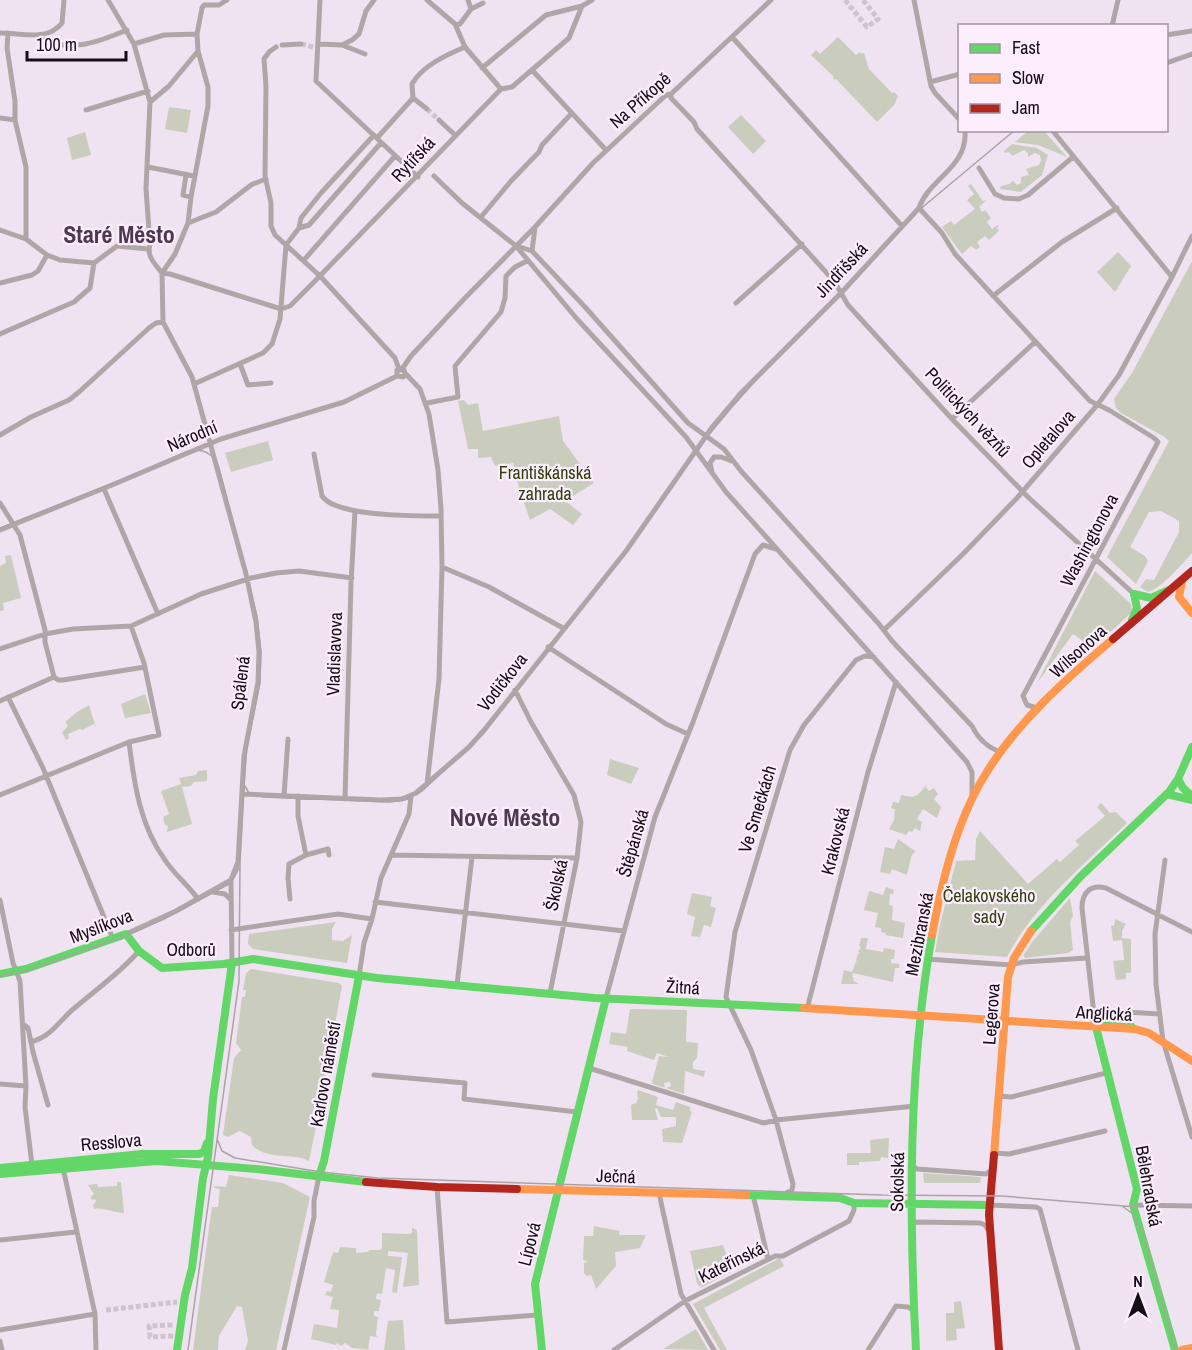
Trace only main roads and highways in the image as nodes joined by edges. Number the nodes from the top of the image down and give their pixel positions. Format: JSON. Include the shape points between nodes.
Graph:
{"nodes":[{"id":1,"x":1192,"y":571,"type":"edge"},
{"id":2,"x":1183,"y":581,"type":"junction"},
{"id":3,"x":1176,"y":588,"type":"junction"},
{"id":4,"x":1192,"y":613,"type":"edge"},
{"id":5,"x":1128,"y":626,"type":"junction"},
{"id":6,"x":1192,"y":747,"type":"edge"},
{"id":7,"x":993,"y":762,"type":"joint"},
{"id":8,"x":1178,"y":779,"type":"junction"},
{"id":9,"x":1167,"y":794,"type":"junction"},
{"id":10,"x":1192,"y":796,"type":"edge"},
{"id":11,"x":1192,"y":801,"type":"edge"},
{"id":12,"x":126,"y":934,"type":"joint"},
{"id":13,"x":232,"y":963,"type":"junction"},
{"id":14,"x":0,"y":974,"type":"edge"},
{"id":15,"x":359,"y":976,"type":"junction"},
{"id":16,"x":606,"y":998,"type":"junction"},
{"id":17,"x":920,"y":1014,"type":"junction"},
{"id":18,"x":1005,"y":1022,"type":"junction"},
{"id":19,"x":1095,"y":1023,"type":"junction"},
{"id":20,"x":1188,"y":1059,"type":"edge"},
{"id":21,"x":210,"y":1134,"type":"junction"},
{"id":22,"x":206,"y":1165,"type":"junction"},
{"id":23,"x":0,"y":1168,"type":"edge"},
{"id":24,"x":0,"y":1174,"type":"edge"},
{"id":25,"x":319,"y":1176,"type":"junction"},
{"id":26,"x":559,"y":1186,"type":"junction"},
{"id":27,"x":911,"y":1204,"type":"junction"},
{"id":28,"x":990,"y":1205,"type":"junction"},
{"id":29,"x":537,"y":1315,"type":"junction"},
{"id":30,"x":1192,"y":1348,"type":"edge"},
{"id":31,"x":177,"y":1350,"type":"edge"},
{"id":32,"x":542,"y":1350,"type":"edge"},
{"id":33,"x":548,"y":1350,"type":"edge"},
{"id":34,"x":916,"y":1350,"type":"edge"},
{"id":35,"x":999,"y":1350,"type":"edge"},
{"id":36,"x":1175,"y":1350,"type":"edge"},
{"id":37,"x":1182,"y":1350,"type":"edge"}],
"edges":[{"from":1,"to":2,"type":"main road","name":"Wilsonova"},
{"from":2,"to":3,"type":"main road","name":"Wilsonova"},
{"from":2,"to":4,"type":"main road","via":[[1179,597]]},
{"from":3,"to":5,"type":"main road","name":"Wilsonova"},
{"from":3,"to":5,"type":"main road","via":[[1151,598],[1134,594],[1137,612]]},
{"from":5,"to":7,"type":"main road","name":"Wilsonova","via":[[1037,708]]},
{"from":6,"to":8,"type":"main road","name":"Legerova"},
{"from":7,"to":17,"type":"main road","name":"Mezibranská","via":[[972,799],[953,848],[934,920]]},
{"from":8,"to":9,"type":"main road","name":"Legerova"},
{"from":8,"to":10,"type":"main road"},
{"from":9,"to":11,"type":"main road"},
{"from":9,"to":18,"type":"main road","name":"Legerova","via":[[1081,876],[1030,933],[1011,965]]},
{"from":12,"to":13,"type":"main road","name":"Odborů","via":[[139,951],[162,968]]},
{"from":12,"to":14,"type":"main road","name":"Myslíkova"},
{"from":13,"to":15,"type":"main road","via":[[256,960]]},
{"from":13,"to":21,"type":"main road"},
{"from":15,"to":16,"type":"main road","name":"Žitná"},
{"from":15,"to":25,"type":"main road","name":"Karlovo náměstí"},
{"from":16,"to":17,"type":"main road","name":"Žitná"},
{"from":16,"to":26,"type":"main road","name":"Štěpánská"},
{"from":17,"to":18,"type":"main road","name":"Žitná"},
{"from":17,"to":27,"type":"main road","name":"Sokolská"},
{"from":18,"to":19,"type":"main road","name":"Anglická"},
{"from":18,"to":28,"type":"main road","name":"Legerova"},
{"from":19,"to":20,"type":"main road","name":"Anglická","via":[[1149,1033]]},
{"from":19,"to":36,"type":"main road","name":"Bělehradská","via":[[1136,1187],[1133,1205]]},
{"from":21,"to":22,"type":"main road"},
{"from":21,"to":23,"type":"main road","name":"Resslova","via":[[200,1154],[142,1154]]},
{"from":22,"to":24,"type":"main road","name":"Resslova","via":[[155,1161]]},
{"from":22,"to":25,"type":"main road"},
{"from":22,"to":31,"type":"main road"},
{"from":25,"to":26,"type":"main road","name":"Ječná","via":[[437,1187]]},
{"from":26,"to":27,"type":"main road","name":"Ječná"},
{"from":26,"to":29,"type":"main road","name":"Lípová","via":[[535,1284]]},
{"from":27,"to":28,"type":"main road","name":"Ječná"},
{"from":27,"to":34,"type":"main road","name":"Sokolská"},
{"from":28,"to":35,"type":"main road","name":"Legerova"},
{"from":29,"to":32,"type":"main road","name":"Lípová"},
{"from":29,"to":33,"type":"main road","name":"Lípová"},
{"from":30,"to":37,"type":"main road"}]}
